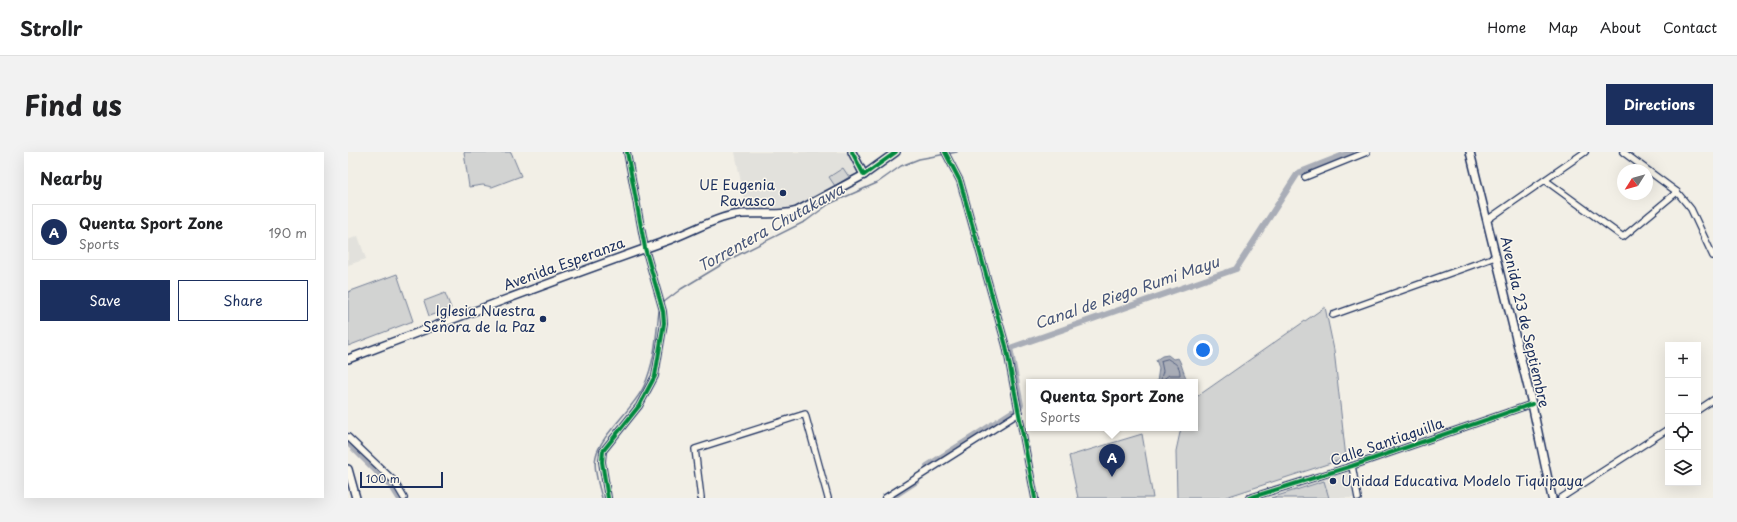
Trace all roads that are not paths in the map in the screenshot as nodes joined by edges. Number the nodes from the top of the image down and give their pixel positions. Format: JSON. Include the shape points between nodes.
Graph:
{"nodes":[{"id":1,"x":627,"y":152,"type":"edge"},
{"id":2,"x":852,"y":152,"type":"edge"},
{"id":3,"x":896,"y":152,"type":"edge"},
{"id":4,"x":1367,"y":152,"type":"edge"},
{"id":5,"x":1470,"y":152,"type":"edge"},
{"id":6,"x":1585,"y":152,"type":"edge"},
{"id":7,"x":1624,"y":152,"type":"edge"},
{"id":8,"x":946,"y":154,"type":"edge"},
{"id":9,"x":864,"y":175,"type":"junction"},
{"id":10,"x":1305,"y":177,"type":"dead end"},
{"id":11,"x":1545,"y":180,"type":"junction"},
{"id":12,"x":1677,"y":192,"type":"junction"},
{"id":13,"x":1487,"y":220,"type":"junction"},
{"id":14,"x":646,"y":248,"type":"junction"},
{"id":15,"x":1713,"y":256,"type":"edge"},
{"id":16,"x":1495,"y":257,"type":"junction"},
{"id":17,"x":1334,"y":315,"type":"dead end"},
{"id":18,"x":348,"y":359,"type":"edge"},
{"id":19,"x":1713,"y":400,"type":"edge"},
{"id":20,"x":1532,"y":404,"type":"junction"},
{"id":21,"x":1701,"y":408,"type":"edge"},
{"id":22,"x":1019,"y":413,"type":"junction"},
{"id":23,"x":1665,"y":431,"type":"edge"},
{"id":24,"x":348,"y":437,"type":"edge"},
{"id":25,"x":1352,"y":466,"type":"junction"},
{"id":26,"x":348,"y":469,"type":"edge"},
{"id":27,"x":356,"y":498,"type":"edge"},
{"id":28,"x":404,"y":498,"type":"edge"},
{"id":29,"x":608,"y":498,"type":"edge"},
{"id":30,"x":701,"y":498,"type":"edge"},
{"id":31,"x":828,"y":498,"type":"edge"},
{"id":32,"x":885,"y":498,"type":"edge"},
{"id":33,"x":1035,"y":498,"type":"edge"},
{"id":34,"x":1248,"y":498,"type":"edge"},
{"id":35,"x":1358,"y":498,"type":"edge"},
{"id":36,"x":1552,"y":498,"type":"edge"},
{"id":37,"x":1561,"y":498,"type":"edge"}],
"edges":[{"from":1,"to":14,"type":"street"},
{"from":2,"to":9,"type":"main road"},
{"from":3,"to":9,"type":"main road","name":"Avenida Esperanza"},
{"from":4,"to":10,"type":"street"},
{"from":5,"to":13,"type":"main road","name":"Avenida 23 de Septiembre"},
{"from":6,"to":11,"type":"street"},
{"from":7,"to":12,"type":"street"},
{"from":8,"to":22,"type":"street","via":[[960,181],[978,243],[1006,346]]},
{"from":9,"to":14,"type":"main road","name":"Avenida Esperanza","via":[[792,212],[742,212]]},
{"from":11,"to":12,"type":"street","via":[[1623,237]]},
{"from":11,"to":13,"type":"street"},
{"from":12,"to":15,"type":"street","via":[[1691,209]]},
{"from":13,"to":16,"type":"main road","name":"Avenida 23 de Septiembre"},
{"from":14,"to":18,"type":"main road","name":"Avenida Esperanza"},
{"from":14,"to":29,"type":"street","via":[[663,310],[664,323],[655,376],[639,406],[603,451],[602,462]]},
{"from":16,"to":17,"type":"street"},
{"from":16,"to":20,"type":"main road","name":"Avenida 23 de Septiembre"},
{"from":19,"to":21,"type":"street"},
{"from":20,"to":25,"type":"street","name":"Calle Santiaguilla"},
{"from":20,"to":36,"type":"main road","name":"Avenida 23 de Septiembre"},
{"from":22,"to":32,"type":"street"},
{"from":22,"to":33,"type":"street"},
{"from":23,"to":37,"type":"street"},
{"from":24,"to":28,"type":"street","via":[[394,481]]},
{"from":25,"to":34,"type":"street","name":"Calle Santiaguilla"},
{"from":25,"to":35,"type":"street"},
{"from":26,"to":27,"type":"main road"},
{"from":30,"to":31,"type":"street","via":[[695,449],[805,414]]}]}
